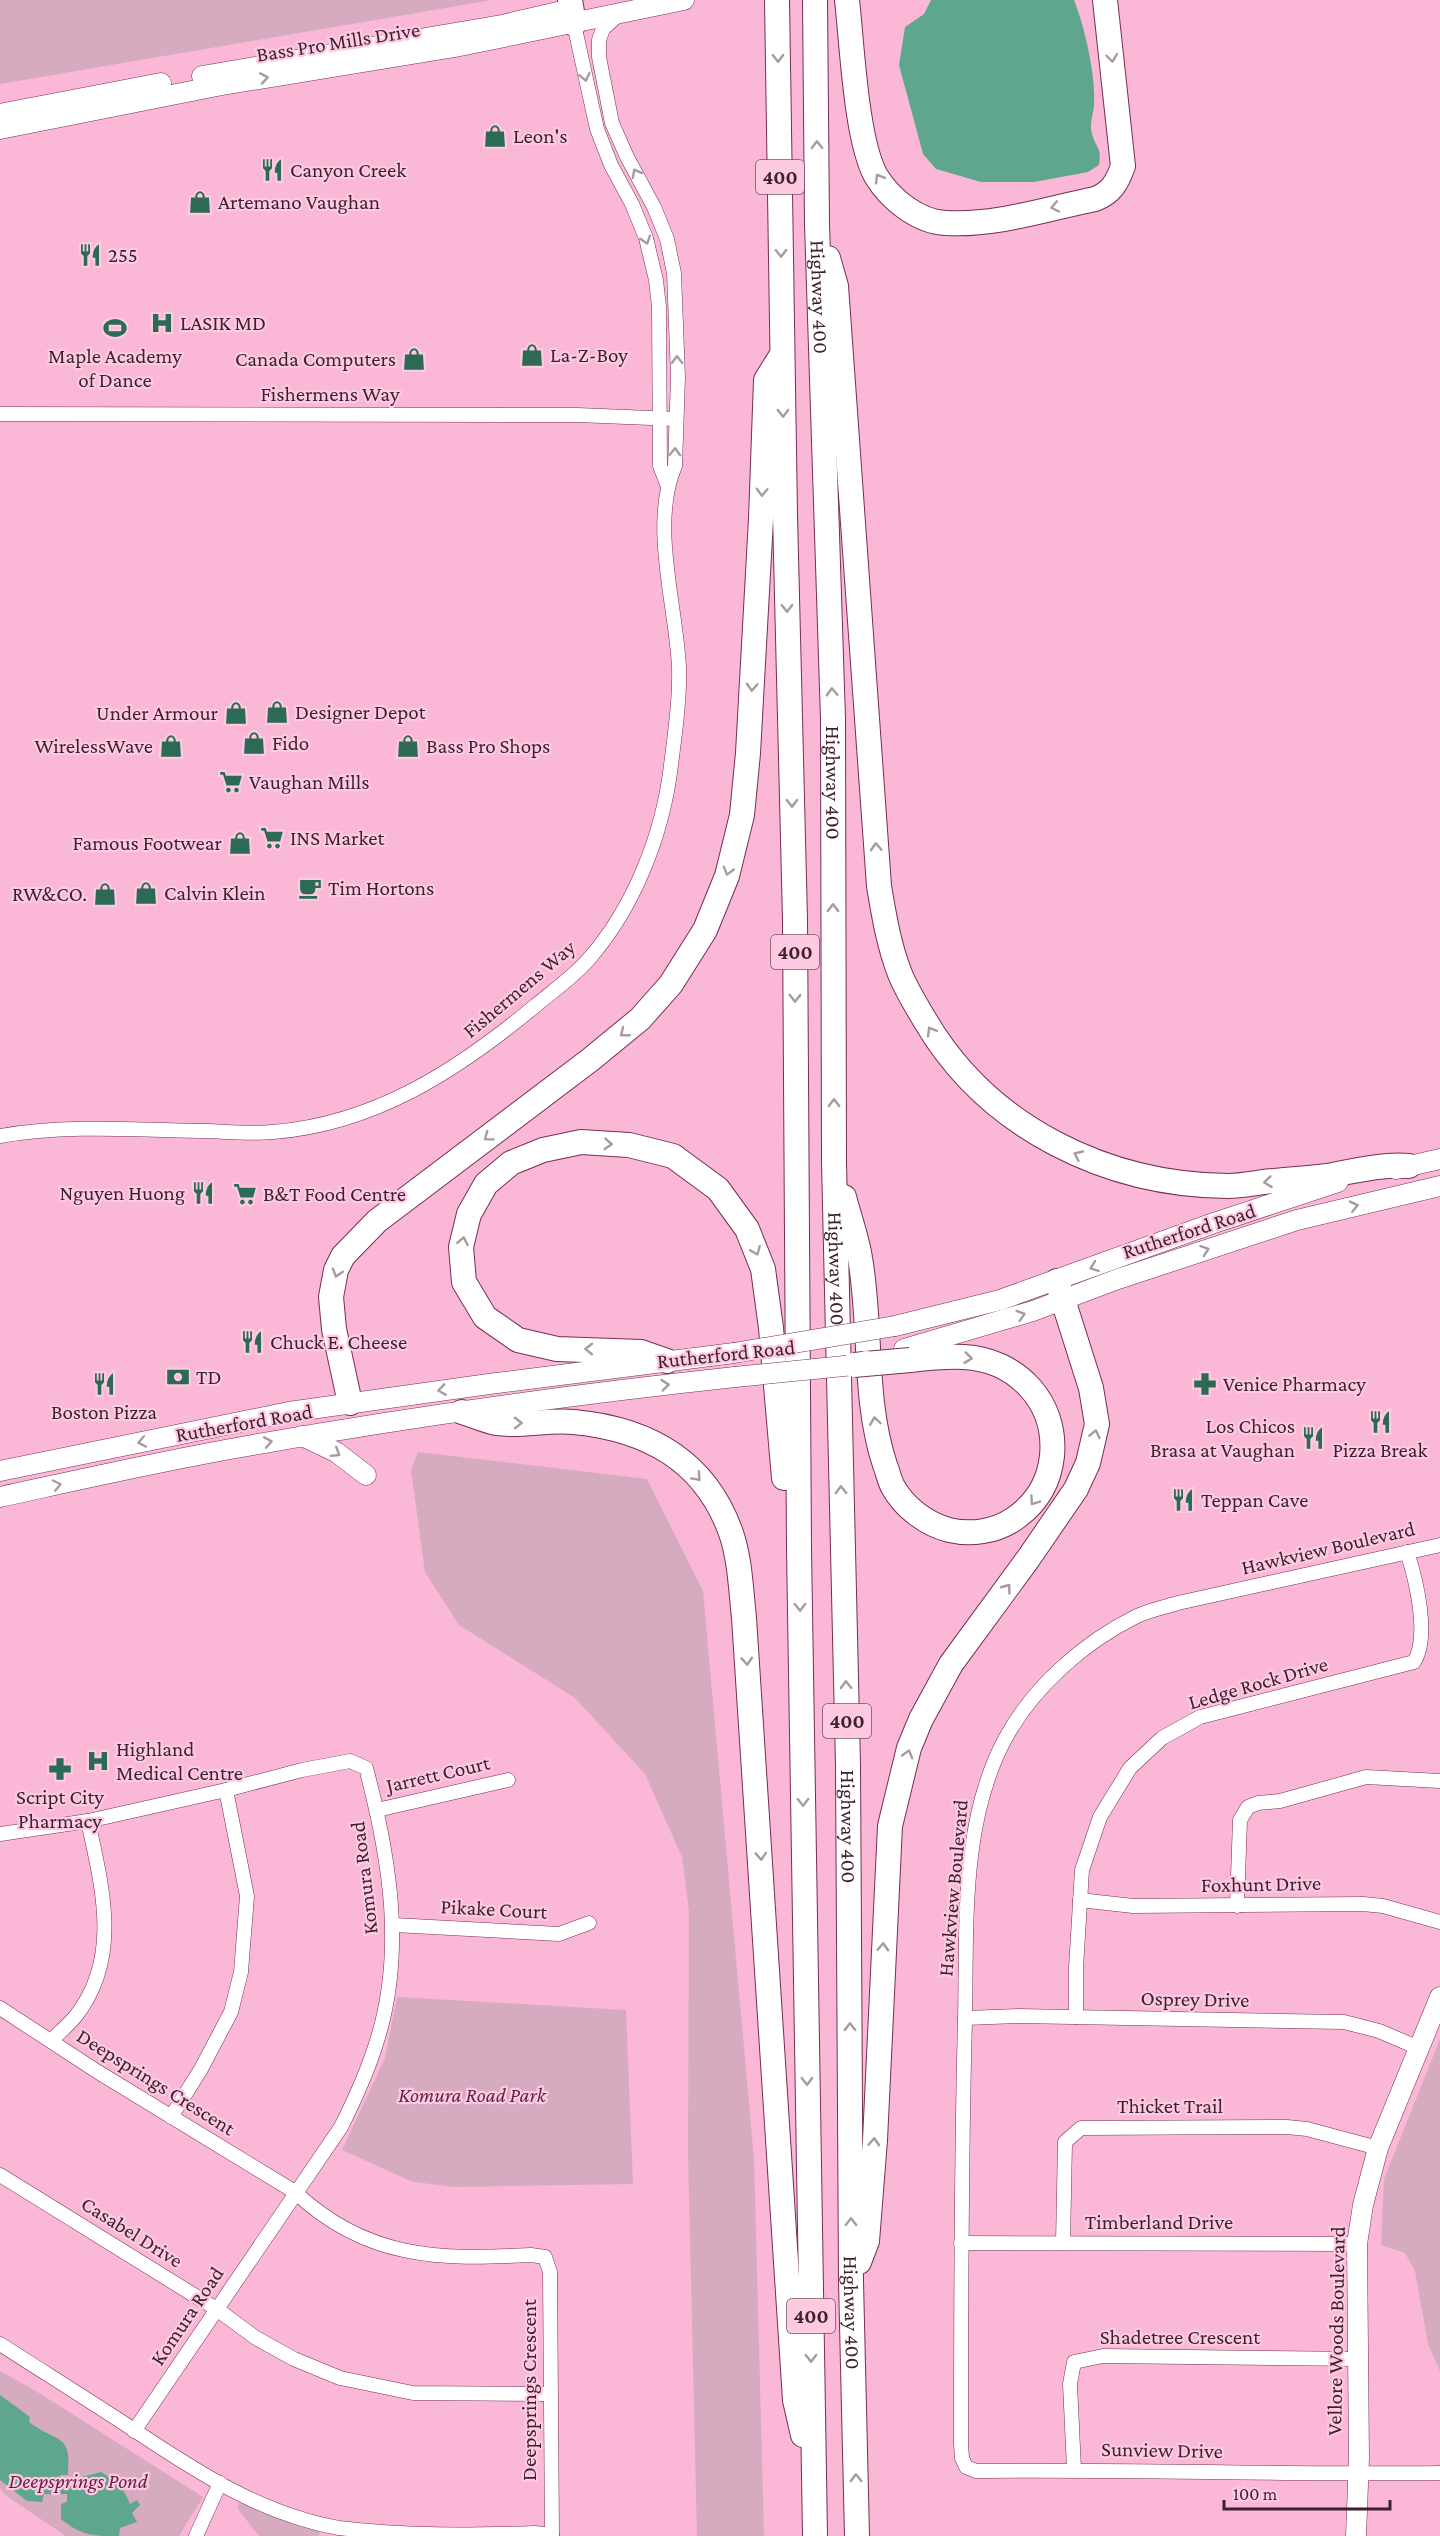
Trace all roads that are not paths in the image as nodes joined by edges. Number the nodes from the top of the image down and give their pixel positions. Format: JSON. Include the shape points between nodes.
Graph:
{"nodes":[{"id":1,"x":684,"y":0,"type":"edge"},
{"id":2,"x":777,"y":0,"type":"edge"},
{"id":3,"x":815,"y":0,"type":"edge"},
{"id":4,"x":847,"y":0,"type":"edge"},
{"id":5,"x":1105,"y":0,"type":"edge"},
{"id":6,"x":572,"y":11,"type":"edge"},
{"id":7,"x":618,"y":15,"type":"junction"},
{"id":8,"x":0,"y":114,"type":"edge"},
{"id":9,"x":0,"y":129,"type":"edge"},
{"id":10,"x":817,"y":224,"type":"junction"},
{"id":11,"x":782,"y":354,"type":"junction"},
{"id":12,"x":0,"y":414,"type":"edge"},
{"id":13,"x":660,"y":418,"type":"junction"},
{"id":14,"x":676,"y":419,"type":"junction"},
{"id":15,"x":667,"y":484,"type":"junction"},
{"id":16,"x":0,"y":1136,"type":"edge"},
{"id":17,"x":1440,"y":1159,"type":"edge"},
{"id":18,"x":834,"y":1162,"type":"junction"},
{"id":19,"x":1409,"y":1166,"type":"junction"},
{"id":20,"x":1440,"y":1186,"type":"edge"},
{"id":21,"x":1060,"y":1290,"type":"junction"},
{"id":22,"x":907,"y":1354,"type":"junction"},
{"id":23,"x":667,"y":1361,"type":"junction"},
{"id":24,"x":854,"y":1365,"type":"joint"},
{"id":25,"x":350,"y":1403,"type":"junction"},
{"id":26,"x":462,"y":1412,"type":"junction"},
{"id":27,"x":363,"y":1426,"type":"junction"},
{"id":28,"x":302,"y":1436,"type":"junction"},
{"id":29,"x":0,"y":1471,"type":"edge"},
{"id":30,"x":366,"y":1475,"type":"dead end"},
{"id":31,"x":0,"y":1497,"type":"edge"},
{"id":32,"x":1440,"y":1545,"type":"edge"},
{"id":33,"x":799,"y":1549,"type":"junction"},
{"id":34,"x":1407,"y":1552,"type":"junction"},
{"id":35,"x":508,"y":1780,"type":"dead end"},
{"id":36,"x":1440,"y":1781,"type":"edge"},
{"id":37,"x":225,"y":1790,"type":"junction"},
{"id":38,"x":377,"y":1810,"type":"junction"},
{"id":39,"x":88,"y":1821,"type":"junction"},
{"id":40,"x":0,"y":1834,"type":"edge"},
{"id":41,"x":1080,"y":1900,"type":"junction"},
{"id":42,"x":1238,"y":1906,"type":"junction"},
{"id":43,"x":1440,"y":1922,"type":"edge"},
{"id":44,"x":589,"y":1923,"type":"dead end"},
{"id":45,"x":394,"y":1925,"type":"junction"},
{"id":46,"x":1440,"y":1997,"type":"edge"},
{"id":47,"x":0,"y":2008,"type":"edge"},
{"id":48,"x":1076,"y":2017,"type":"junction"},
{"id":49,"x":965,"y":2018,"type":"junction"},
{"id":50,"x":52,"y":2040,"type":"junction"},
{"id":51,"x":1419,"y":2048,"type":"junction"},
{"id":52,"x":171,"y":2117,"type":"junction"},
{"id":53,"x":1378,"y":2148,"type":"junction"},
{"id":54,"x":0,"y":2175,"type":"edge"},
{"id":55,"x":295,"y":2193,"type":"junction"},
{"id":56,"x":1063,"y":2243,"type":"junction"},
{"id":57,"x":961,"y":2244,"type":"junction"},
{"id":58,"x":1357,"y":2244,"type":"junction"},
{"id":59,"x":851,"y":2281,"type":"junction"},
{"id":60,"x":218,"y":2310,"type":"junction"},
{"id":61,"x":0,"y":2344,"type":"edge"},
{"id":62,"x":1358,"y":2359,"type":"junction"},
{"id":63,"x":549,"y":2394,"type":"junction"},
{"id":64,"x":135,"y":2430,"type":"junction"},
{"id":65,"x":966,"y":2467,"type":"joint"},
{"id":66,"x":1074,"y":2469,"type":"junction"},
{"id":67,"x":1440,"y":2473,"type":"edge"},
{"id":68,"x":1359,"y":2474,"type":"junction"},
{"id":69,"x":814,"y":2478,"type":"junction"},
{"id":70,"x":220,"y":2483,"type":"junction"},
{"id":71,"x":196,"y":2536,"type":"edge"},
{"id":72,"x":552,"y":2536,"type":"edge"},
{"id":73,"x":815,"y":2536,"type":"edge"},
{"id":74,"x":857,"y":2536,"type":"edge"},
{"id":75,"x":1356,"y":2536,"type":"edge"}],
"edges":[{"from":1,"to":7,"type":"main road","name":"Bass Pro Mills Drive"},
{"from":2,"to":11,"type":"highway","name":"Highway 400","number":"400","one_way":true},
{"from":10,"to":3,"type":"highway","name":"Highway 400","number":"400","one_way":true},
{"from":5,"to":4,"type":"highway","one_way":true,"via":[[1123,166],[1113,188],[1084,202],[988,221],[943,223],[907,208],[890,195],[875,174],[864,137]]},
{"from":6,"to":7,"type":"main road","name":"Bass Pro Mills Drive"},
{"from":6,"to":8,"type":"main road","name":"Bass Pro Mills Drive","via":[[254,65]]},
{"from":9,"to":6,"type":"main road","name":"Bass Pro Mills Drive","one_way":true,"via":[[222,85],[455,47]]},
{"from":6,"to":13,"type":"street","name":"Fishermens Way","one_way":true,"via":[[597,129],[646,238],[656,280],[660,307]]},
{"from":14,"to":7,"type":"street","name":"Fishermens Way","one_way":true,"via":[[674,273],[667,239],[612,123],[599,57],[603,29]]},
{"from":18,"to":10,"type":"highway","name":"Highway 400","number":"400","one_way":true,"via":[[833,719]]},
{"from":19,"to":10,"type":"highway","one_way":true,"via":[[1390,1165],[1307,1179],[1231,1186],[1127,1173],[1081,1158],[1002,1110],[963,1075],[936,1038],[901,975],[879,886],[836,286]]},
{"from":11,"to":25,"type":"highway","one_way":true,"via":[[766,380],[743,804],[719,898],[705,930],[671,984],[640,1019],[376,1221],[343,1256],[331,1297]]},
{"from":11,"to":33,"type":"highway","name":"Highway 400","number":"400","one_way":true,"via":[[795,920]]},
{"from":12,"to":13,"type":"street","name":"Fishermens Way"},
{"from":13,"to":14,"type":"street","name":"Fishermens Way"},
{"from":13,"to":15,"type":"street","name":"Fishermens Way","via":[[660,466]]},
{"from":15,"to":14,"type":"street","name":"Fishermens Way","one_way":true,"via":[[675,466]]},
{"from":15,"to":16,"type":"street","name":"Fishermens Way","via":[[668,579],[679,669],[665,805],[627,904],[589,959],[572,976],[492,1042],[451,1070],[404,1097],[334,1123],[272,1132],[69,1129]]},
{"from":17,"to":19,"type":"main road","name":"Rutherford Road"},
{"from":22,"to":18,"type":"highway","one_way":true,"via":[[994,1363],[1027,1383],[1040,1398],[1048,1415],[1053,1449],[1045,1485],[1029,1509],[1008,1523],[985,1531],[957,1532],[935,1526],[916,1514],[893,1487],[877,1433],[860,1258]]},
{"from":59,"to":18,"type":"highway","name":"Highway 400","number":"400","one_way":true,"via":[[848,1765]]},
{"from":19,"to":21,"type":"main road","name":"Rutherford Road","one_way":true,"via":[[1334,1183],[1211,1224]]},
{"from":21,"to":20,"type":"main road","name":"Rutherford Road","one_way":true,"via":[[1297,1220]]},
{"from":22,"to":21,"type":"main road","name":"Rutherford Road","one_way":true,"via":[[1033,1311]]},
{"from":21,"to":23,"type":"main road","name":"Rutherford Road","bridge":true,"via":[[1000,1300],[895,1326]]},
{"from":59,"to":21,"type":"highway","one_way":true,"via":[[867,2241],[890,1826],[909,1748],[951,1664],[1076,1489],[1088,1462],[1097,1424],[1091,1388]]},
{"from":22,"to":24,"type":"highway","bridge":true},
{"from":23,"to":25,"type":"main road","name":"Rutherford Road","one_way":true},
{"from":23,"to":33,"type":"highway","one_way":true,"via":[[641,1352],[557,1349],[518,1340],[485,1317],[464,1282],[461,1247],[469,1214],[486,1184],[511,1163],[543,1150],[581,1142],[629,1145],[673,1156],[718,1189],[747,1229],[764,1269],[785,1489]]},
{"from":26,"to":24,"type":"main road","name":"Rutherford Road","one_way":true,"bridge":true},
{"from":25,"to":27,"type":"main road"},
{"from":25,"to":29,"type":"main road","name":"Rutherford Road","one_way":true},
{"from":26,"to":27,"type":"main road","name":"Rutherford Road"},
{"from":26,"to":69,"type":"highway","one_way":true,"via":[[497,1423],[571,1421],[630,1432],[661,1446],[683,1462],[706,1487],[731,1533],[744,1618],[795,2400]]},
{"from":27,"to":28,"type":"main road","name":"Rutherford Road"},
{"from":28,"to":30,"type":"main road","one_way":true,"via":[[336,1452]]},
{"from":31,"to":28,"type":"main road","name":"Rutherford Road","one_way":true},
{"from":32,"to":34,"type":"street","name":"Hawkview Boulevard"},
{"from":33,"to":69,"type":"highway","name":"Highway 400","number":"400","one_way":true},
{"from":34,"to":41,"type":"street","name":"Ledge Rock Drive","via":[[1420,1625],[1421,1652],[1414,1662],[1200,1717],[1162,1738],[1130,1768],[1100,1817],[1082,1870]]},
{"from":34,"to":49,"type":"street","name":"Hawkview Boulevard","via":[[1178,1603],[1139,1616],[1083,1649],[1038,1693],[1005,1739],[982,1792],[964,1953]]},
{"from":35,"to":38,"type":"street","name":"Jarrett Court"},
{"from":36,"to":42,"type":"street","via":[[1366,1777],[1248,1807],[1240,1820]]},
{"from":37,"to":38,"type":"street","name":"Komura Road","via":[[350,1761],[366,1768]]},
{"from":37,"to":39,"type":"street","name":"Komura Road"},
{"from":37,"to":52,"type":"street","via":[[247,1896],[241,1971],[231,2012]]},
{"from":38,"to":45,"type":"street","name":"Komura Road"},
{"from":39,"to":40,"type":"street","name":"Komura Road"},
{"from":39,"to":50,"type":"street","via":[[106,1922],[103,1956],[76,2016]]},
{"from":41,"to":42,"type":"street","name":"Foxhunt Drive","via":[[1133,1906]]},
{"from":41,"to":48,"type":"street","name":"Ledge Rock Drive"},
{"from":42,"to":43,"type":"street","name":"Foxhunt Drive","via":[[1363,1904]]},
{"from":44,"to":45,"type":"street","name":"Pikake Court","via":[[559,1934]]},
{"from":45,"to":55,"type":"street","name":"Komura Road","via":[[384,2013],[365,2077],[341,2127]]},
{"from":46,"to":51,"type":"main road","name":"Vellore Woods Boulevard"},
{"from":47,"to":50,"type":"street","name":"Deepsprings Crescent"},
{"from":48,"to":49,"type":"street","name":"Osprey Drive"},
{"from":48,"to":51,"type":"street","name":"Osprey Drive","via":[[1344,2022]]},
{"from":49,"to":57,"type":"street","name":"Hawkview Boulevard"},
{"from":50,"to":52,"type":"street","name":"Deepsprings Crescent"},
{"from":51,"to":53,"type":"main road","name":"Vellore Woods Boulevard"},
{"from":52,"to":55,"type":"street","name":"Deepsprings Crescent"},
{"from":53,"to":56,"type":"street","name":"Thicket Trail","via":[[1287,2127],[1081,2128],[1065,2142]]},
{"from":53,"to":58,"type":"main road","name":"Vellore Woods Boulevard"},
{"from":54,"to":60,"type":"street","name":"Casabel Drive"},
{"from":55,"to":60,"type":"street","name":"Komura Road"},
{"from":55,"to":63,"type":"street","name":"Deepsprings Crescent","via":[[363,2238],[406,2252],[545,2258],[550,2272]]},
{"from":56,"to":57,"type":"street","name":"Timberland Drive"},
{"from":56,"to":58,"type":"street","name":"Timberland Drive"},
{"from":57,"to":65,"type":"street","name":"Hawkview Boulevard","via":[[961,2444]]},
{"from":58,"to":62,"type":"main road","name":"Vellore Woods Boulevard"},
{"from":74,"to":59,"type":"highway","name":"Highway 400","number":"400","one_way":true},
{"from":60,"to":63,"type":"street","name":"Casabel Drive","via":[[256,2338],[340,2378],[413,2393]]},
{"from":60,"to":64,"type":"street","name":"Komura Road"},
{"from":61,"to":64,"type":"street","name":"Deepsprings Crescent"},
{"from":62,"to":66,"type":"street","name":"Shadetree Crescent","via":[[1103,2356],[1074,2362],[1070,2384]]},
{"from":62,"to":68,"type":"main road","name":"Vellore Woods Boulevard"},
{"from":63,"to":72,"type":"street","name":"Deepsprings Crescent"},
{"from":64,"to":70,"type":"street","name":"Deepsprings Crescent"},
{"from":65,"to":66,"type":"street","name":"Sunview Drive"},
{"from":66,"to":68,"type":"street","name":"Sunview Drive"},
{"from":67,"to":68,"type":"street","name":"Sunview Drive"},
{"from":68,"to":75,"type":"main road","name":"Vellore Woods Boulevard"},
{"from":69,"to":73,"type":"highway","name":"Highway 400","number":"400"},
{"from":70,"to":71,"type":"street"},
{"from":70,"to":72,"type":"street","name":"Deepsprings Crescent","via":[[284,2512],[337,2527],[387,2534]]}]}
